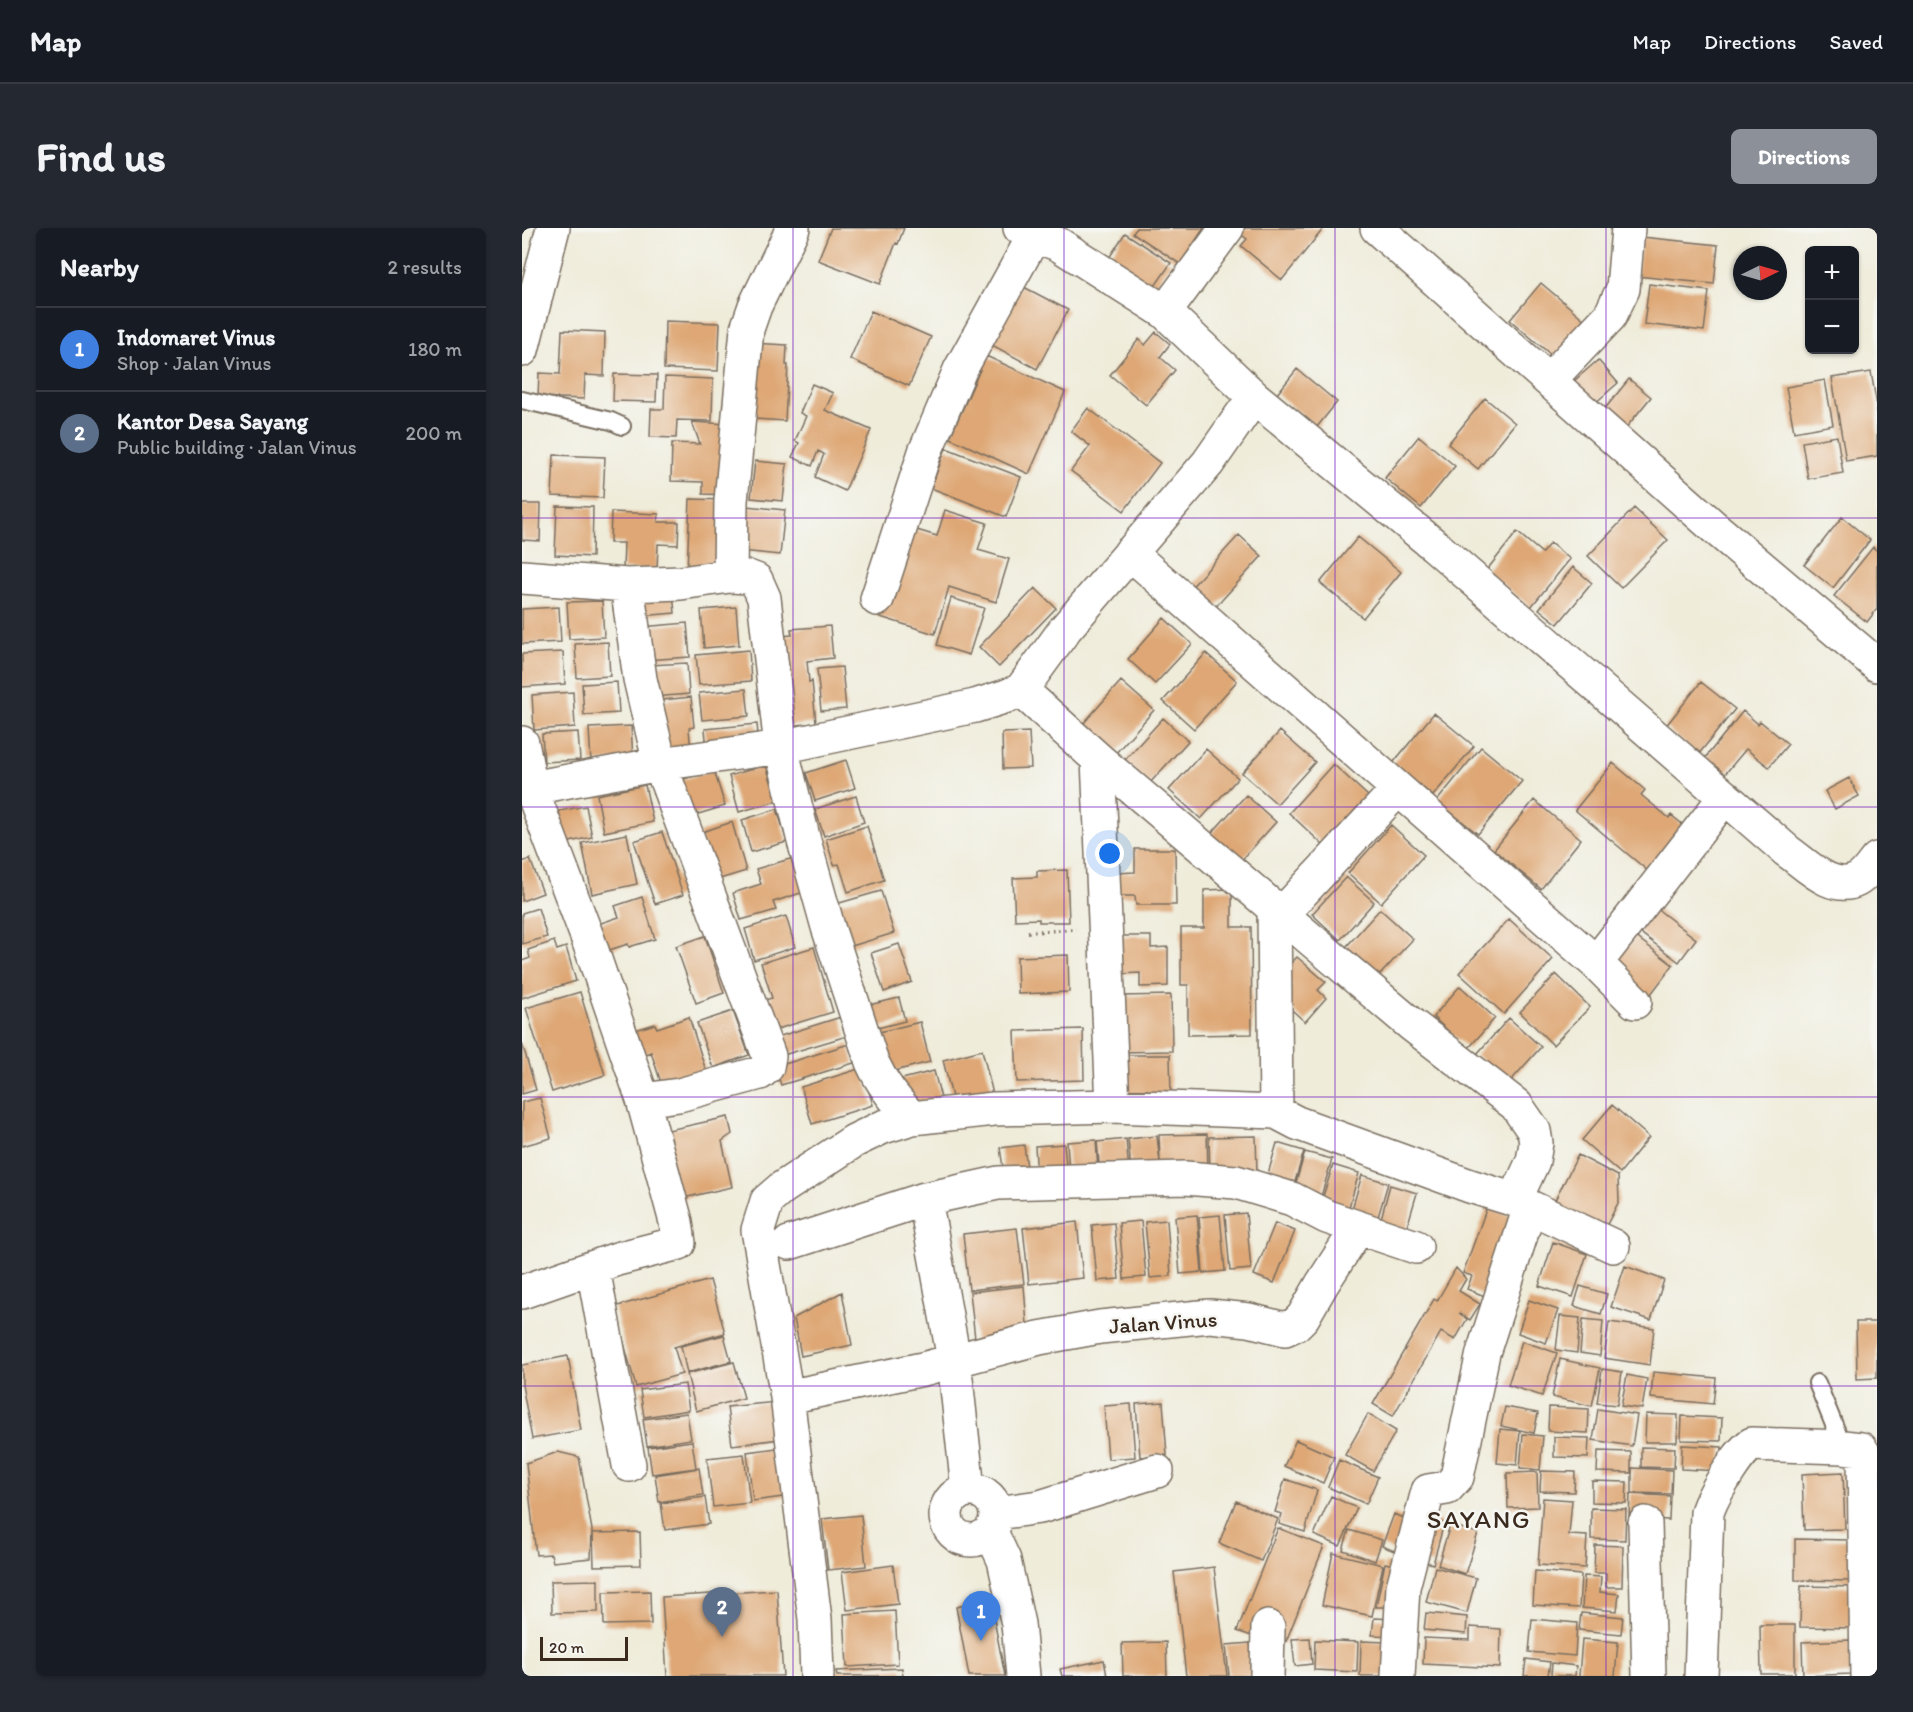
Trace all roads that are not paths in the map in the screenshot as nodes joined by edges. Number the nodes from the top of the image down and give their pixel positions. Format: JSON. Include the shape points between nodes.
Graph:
{"nodes":[{"id":1,"x":793,"y":228,"type":"edge"},
{"id":2,"x":1227,"y":228,"type":"edge"},
{"id":3,"x":1377,"y":228,"type":"edge"},
{"id":4,"x":1628,"y":228,"type":"edge"},
{"id":5,"x":552,"y":229,"type":"edge"},
{"id":6,"x":1044,"y":234,"type":"edge"},
{"id":7,"x":1165,"y":312,"type":"junction"},
{"id":8,"x":522,"y":350,"type":"edge"},
{"id":9,"x":1550,"y":380,"type":"junction"},
{"id":10,"x":1254,"y":397,"type":"junction"},
{"id":11,"x":522,"y":400,"type":"edge"},
{"id":12,"x":622,"y":426,"type":"dead end"},
{"id":13,"x":1130,"y":553,"type":"junction"},
{"id":14,"x":730,"y":576,"type":"junction"},
{"id":15,"x":522,"y":577,"type":"edge"},
{"id":16,"x":627,"y":585,"type":"junction"},
{"id":17,"x":877,"y":599,"type":"dead end"},
{"id":18,"x":1877,"y":665,"type":"edge"},
{"id":19,"x":1021,"y":690,"type":"junction"},
{"id":20,"x":522,"y":743,"type":"edge"},
{"id":21,"x":781,"y":747,"type":"junction"},
{"id":22,"x":1098,"y":759,"type":"junction"},
{"id":23,"x":660,"y":764,"type":"junction"},
{"id":24,"x":531,"y":788,"type":"junction"},
{"id":25,"x":1398,"y":789,"type":"junction"},
{"id":26,"x":1725,"y":797,"type":"junction"},
{"id":27,"x":1877,"y":859,"type":"edge"},
{"id":28,"x":1278,"y":910,"type":"junction"},
{"id":29,"x":1596,"y":963,"type":"junction"},
{"id":30,"x":1635,"y":1002,"type":"dead end"},
{"id":31,"x":643,"y":1100,"type":"junction"},
{"id":32,"x":1113,"y":1106,"type":"junction"},
{"id":33,"x":1276,"y":1112,"type":"junction"},
{"id":34,"x":912,"y":1118,"type":"junction"},
{"id":35,"x":925,"y":1199,"type":"junction"},
{"id":36,"x":1523,"y":1203,"type":"junction"},
{"id":37,"x":1358,"y":1228,"type":"junction"},
{"id":38,"x":789,"y":1243,"type":"dead end"},
{"id":39,"x":1613,"y":1246,"type":"dead end"},
{"id":40,"x":1416,"y":1247,"type":"dead end"},
{"id":41,"x":593,"y":1268,"type":"junction"},
{"id":42,"x":522,"y":1292,"type":"edge"},
{"id":43,"x":954,"y":1360,"type":"junction"},
{"id":44,"x":1816,"y":1383,"type":"dead end"},
{"id":45,"x":787,"y":1397,"type":"junction"},
{"id":46,"x":1843,"y":1447,"type":"junction"},
{"id":47,"x":629,"y":1465,"type":"dead end"},
{"id":48,"x":1157,"y":1471,"type":"dead end"},
{"id":49,"x":968,"y":1490,"type":"junction"},
{"id":50,"x":994,"y":1522,"type":"junction"},
{"id":51,"x":1645,"y":1523,"type":"dead end"},
{"id":52,"x":1268,"y":1627,"type":"dead end"},
{"id":53,"x":817,"y":1676,"type":"edge"},
{"id":54,"x":1023,"y":1676,"type":"edge"},
{"id":55,"x":1267,"y":1676,"type":"edge"},
{"id":56,"x":1398,"y":1676,"type":"edge"},
{"id":57,"x":1649,"y":1676,"type":"edge"},
{"id":58,"x":1701,"y":1676,"type":"edge"},
{"id":59,"x":1867,"y":1676,"type":"edge"}],
"edges":[{"from":1,"to":14,"type":"street","via":[[747,329],[731,501]]},
{"from":2,"to":7,"type":"street"},
{"from":3,"to":9,"type":"street"},
{"from":4,"to":9,"type":"street","via":[[1623,289],[1610,316]]},
{"from":5,"to":8,"type":"street"},
{"from":6,"to":7,"type":"street"},
{"from":6,"to":17,"type":"street","via":[[960,370],[925,452]]},
{"from":7,"to":10,"type":"street"},
{"from":9,"to":18,"type":"street","via":[[1715,528]]},
{"from":10,"to":13,"type":"street","via":[[1208,463]]},
{"from":10,"to":26,"type":"street","via":[[1434,545]]},
{"from":11,"to":12,"type":"lane"},
{"from":13,"to":19,"type":"street","via":[[1066,628]]},
{"from":13,"to":25,"type":"street"},
{"from":14,"to":16,"type":"street"},
{"from":14,"to":21,"type":"street","via":[[756,580],[764,598]]},
{"from":15,"to":16,"type":"street"},
{"from":16,"to":23,"type":"street","via":[[640,679]]},
{"from":19,"to":21,"type":"street","via":[[975,706]]},
{"from":19,"to":22,"type":"street"},
{"from":20,"to":24,"type":"street"},
{"from":21,"to":23,"type":"street"},
{"from":21,"to":34,"type":"street","via":[[828,927],[872,1062],[880,1081]]},
{"from":22,"to":28,"type":"street"},
{"from":22,"to":32,"type":"street"},
{"from":23,"to":24,"type":"street"},
{"from":23,"to":31,"type":"street","via":[[769,1056],[767,1067],[760,1073],[679,1095]]},
{"from":24,"to":31,"type":"street"},
{"from":25,"to":28,"type":"street"},
{"from":25,"to":29,"type":"street"},
{"from":26,"to":27,"type":"street","via":[[1787,851],[1831,882],[1859,879]]},
{"from":26,"to":29,"type":"street"},
{"from":28,"to":33,"type":"street"},
{"from":28,"to":36,"type":"street","via":[[1412,1025],[1516,1105],[1534,1131],[1536,1143]]},
{"from":29,"to":30,"type":"street"},
{"from":31,"to":41,"type":"street","via":[[680,1243]]},
{"from":32,"to":33,"type":"street"},
{"from":32,"to":34,"type":"street","via":[[994,1109]]},
{"from":33,"to":36,"type":"street","via":[[1308,1127]]},
{"from":34,"to":45,"type":"street","via":[[854,1141],[767,1201],[758,1230]]},
{"from":35,"to":37,"type":"street","via":[[999,1183],[1185,1178],[1236,1182],[1292,1199]]},
{"from":35,"to":38,"type":"street"},
{"from":35,"to":43,"type":"street"},
{"from":36,"to":39,"type":"street"},
{"from":36,"to":56,"type":"street","via":[[1483,1353],[1457,1477],[1447,1488],[1428,1491],[1403,1587]]},
{"from":37,"to":40,"type":"street"},
{"from":37,"to":43,"type":"street","name":"Jalan Vinus","via":[[1303,1317],[1285,1329],[1210,1316],[1100,1327]]},
{"from":41,"to":42,"type":"street"},
{"from":41,"to":47,"type":"street"},
{"from":43,"to":45,"type":"street","name":"Jalan Vinus"},
{"from":43,"to":49,"type":"street"},
{"from":44,"to":46,"type":"lane"},
{"from":45,"to":53,"type":"street","via":[[815,1619]]},
{"from":46,"to":58,"type":"street","via":[[1752,1444],[1742,1452],[1710,1503]]},
{"from":46,"to":59,"type":"street","via":[[1859,1448],[1864,1454]]},
{"from":48,"to":50,"type":"street"},
{"from":49,"to":50,"type":"street","via":[[987,1495],[993,1503]]},
{"from":49,"to":50,"type":"street","via":[[951,1499],[947,1508],[946,1518],[955,1535],[973,1540],[983,1538]]},
{"from":50,"to":54,"type":"street","via":[[1018,1624]]},
{"from":51,"to":57,"type":"street"},
{"from":52,"to":55,"type":"street"}]}
